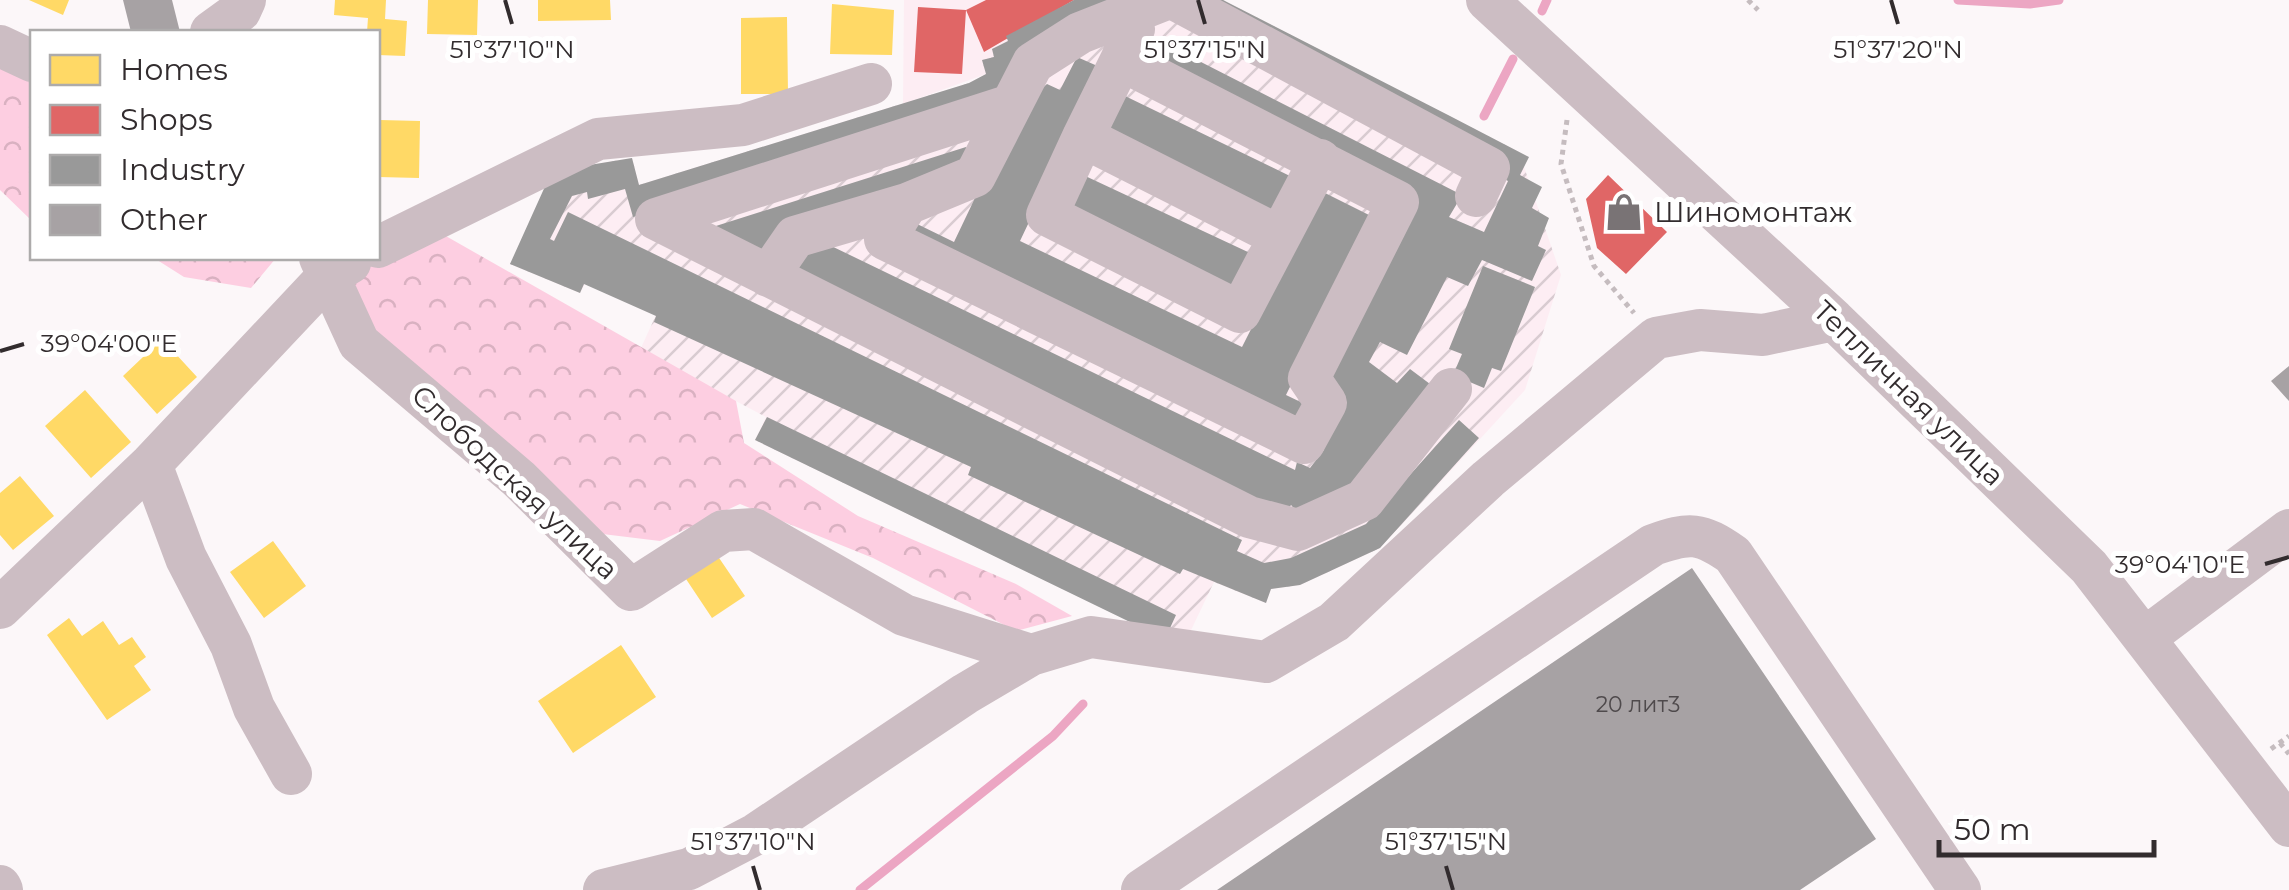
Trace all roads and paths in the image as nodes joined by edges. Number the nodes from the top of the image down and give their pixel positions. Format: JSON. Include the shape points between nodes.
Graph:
{"nodes":[{"id":1,"x":1176,"y":0,"type":"edge"},
{"id":2,"x":1487,"y":0,"type":"edge"},
{"id":3,"x":1748,"y":0,"type":"edge"},
{"id":4,"x":1146,"y":7,"type":"edge"},
{"id":5,"x":1758,"y":10,"type":"dead end"},
{"id":6,"x":0,"y":46,"type":"edge"},
{"id":7,"x":30,"y":60,"type":"edge"},
{"id":8,"x":1121,"y":60,"type":"junction"},
{"id":9,"x":1572,"y":78,"type":"junction"},
{"id":10,"x":871,"y":84,"type":"dead end"},
{"id":11,"x":1011,"y":105,"type":"junction"},
{"id":12,"x":1083,"y":137,"type":"junction"},
{"id":13,"x":1320,"y":160,"type":"junction"},
{"id":14,"x":1476,"y":196,"type":"dead end"},
{"id":15,"x":906,"y":204,"type":"junction"},
{"id":16,"x":1278,"y":236,"type":"junction"},
{"id":17,"x":380,"y":246,"type":"edge"},
{"id":18,"x":336,"y":264,"type":"edge"},
{"id":19,"x":768,"y":276,"type":"junction"},
{"id":20,"x":1834,"y":320,"type":"junction"},
{"id":21,"x":1656,"y":338,"type":"junction"},
{"id":22,"x":1450,"y":389,"type":"dead end"},
{"id":23,"x":151,"y":464,"type":"junction"},
{"id":24,"x":2289,"y":530,"type":"edge"},
{"id":25,"x":0,"y":608,"type":"edge"},
{"id":26,"x":2146,"y":637,"type":"junction"},
{"id":27,"x":1031,"y":656,"type":"junction"},
{"id":28,"x":2280,"y":744,"type":"dead end"},
{"id":29,"x":2289,"y":754,"type":"edge"},
{"id":30,"x":291,"y":774,"type":"dead end"},
{"id":31,"x":2289,"y":826,"type":"edge"},
{"id":32,"x":604,"y":890,"type":"edge"},
{"id":33,"x":1142,"y":890,"type":"edge"},
{"id":34,"x":1960,"y":890,"type":"edge"}],
"edges":[{"from":1,"to":14,"type":"street","via":[[1489,168]]},
{"from":2,"to":9,"type":"street","name":"Тепличная улица"},
{"from":3,"to":5,"type":"path"},
{"from":4,"to":8,"type":"street"},
{"from":4,"to":11,"type":"street","via":[[1080,33],[1033,63]]},
{"from":6,"to":7,"type":"street"},
{"from":8,"to":12,"type":"street"},
{"from":8,"to":13,"type":"street"},
{"from":9,"to":20,"type":"street","name":"Тепличная улица"},
{"from":9,"to":21,"type":"path","via":[[1561,164],[1594,266]]},
{"from":10,"to":17,"type":"street","via":[[742,125],[598,138]]},
{"from":11,"to":15,"type":"street","via":[[975,176]]},
{"from":11,"to":19,"type":"street","via":[[656,220]]},
{"from":12,"to":16,"type":"street"},
{"from":12,"to":16,"type":"street","via":[[1048,215],[1240,312]]},
{"from":13,"to":15,"type":"street","via":[[1398,202],[1308,378],[1326,402],[1304,443],[885,238]]},
{"from":13,"to":16,"type":"street"},
{"from":15,"to":19,"type":"street","via":[[795,238]]},
{"from":18,"to":23,"type":"street"},
{"from":18,"to":27,"type":"street","name":"Слободская улица","via":[[359,343],[519,479],[631,590],[724,532],[754,529],[904,615]]},
{"from":19,"to":22,"type":"street","via":[[1249,517],[1298,530],[1364,500]]},
{"from":20,"to":21,"type":"street","via":[[1763,335],[1700,330]]},
{"from":20,"to":26,"type":"street","name":"Тепличная улица","via":[[2090,567]]},
{"from":21,"to":27,"type":"street","via":[[1488,478],[1334,622],[1266,662],[1090,637]]},
{"from":23,"to":25,"type":"street"},
{"from":23,"to":30,"type":"street","via":[[186,558]]},
{"from":24,"to":26,"type":"street"},
{"from":26,"to":31,"type":"street","name":"Тепличная улица"},
{"from":27,"to":32,"type":"street","via":[[756,834],[689,869]]},
{"from":28,"to":29,"type":"path"},
{"from":33,"to":34,"type":"street","via":[[1653,545],[1685,534],[1711,539],[1733,555]]}]}
